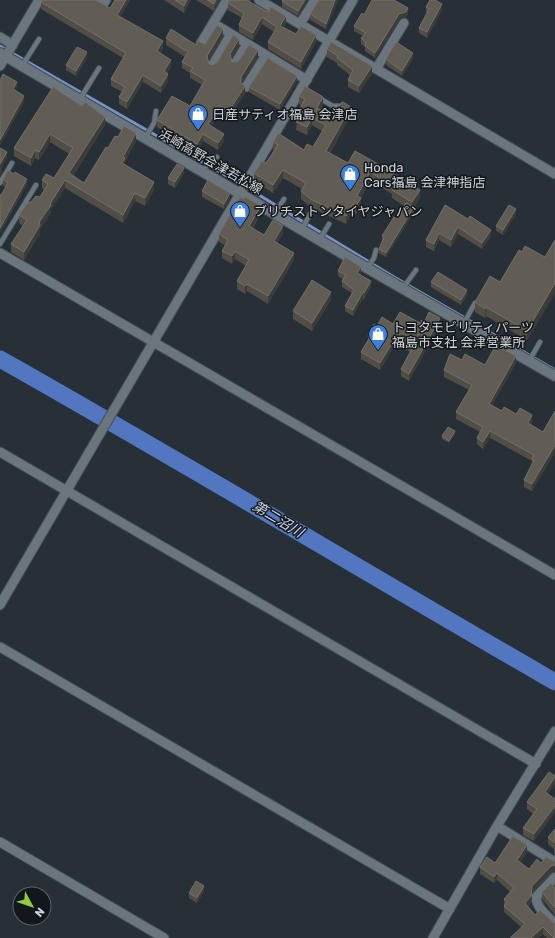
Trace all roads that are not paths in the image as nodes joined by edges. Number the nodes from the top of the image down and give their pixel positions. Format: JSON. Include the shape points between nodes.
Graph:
{"nodes":[{"id":1,"x":39,"y":0,"type":"edge"},
{"id":2,"x":100,"y":0,"type":"edge"},
{"id":3,"x":106,"y":0,"type":"edge"},
{"id":4,"x":227,"y":0,"type":"edge"},
{"id":5,"x":259,"y":0,"type":"edge"},
{"id":6,"x":315,"y":0,"type":"edge"},
{"id":7,"x":353,"y":0,"type":"edge"},
{"id":8,"x":213,"y":23,"type":"junction"},
{"id":9,"x":404,"y":23,"type":"dead end"},
{"id":10,"x":300,"y":24,"type":"junction"},
{"id":11,"x":231,"y":34,"type":"junction"},
{"id":12,"x":0,"y":37,"type":"edge"},
{"id":13,"x":39,"y":39,"type":"dead end"},
{"id":14,"x":329,"y":41,"type":"junction"},
{"id":15,"x":201,"y":44,"type":"edge"},
{"id":16,"x":247,"y":44,"type":"junction"},
{"id":17,"x":13,"y":45,"type":"junction"},
{"id":18,"x":2,"y":55,"type":"edge"},
{"id":19,"x":266,"y":55,"type":"junction"},
{"id":20,"x":235,"y":64,"type":"edge"},
{"id":21,"x":0,"y":66,"type":"edge"},
{"id":22,"x":22,"y":66,"type":"junction"},
{"id":23,"x":212,"y":66,"type":"edge"},
{"id":24,"x":99,"y":68,"type":"dead end"},
{"id":25,"x":376,"y":69,"type":"junction"},
{"id":26,"x":305,"y":86,"type":"junction"},
{"id":27,"x":246,"y":87,"type":"edge"},
{"id":28,"x":314,"y":95,"type":"edge"},
{"id":29,"x":80,"y":100,"type":"junction"},
{"id":30,"x":339,"y":106,"type":"edge"},
{"id":31,"x":156,"y":111,"type":"dead end"},
{"id":32,"x":145,"y":138,"type":"junction"},
{"id":33,"x":217,"y":157,"type":"dead end"},
{"id":34,"x":12,"y":163,"type":"dead end"},
{"id":35,"x":203,"y":172,"type":"junction"},
{"id":36,"x":555,"y":174,"type":"edge"},
{"id":37,"x":0,"y":183,"type":"edge"},
{"id":38,"x":36,"y":185,"type":"dead end"},
{"id":39,"x":241,"y":192,"type":"junction"},
{"id":40,"x":282,"y":200,"type":"dead end"},
{"id":41,"x":275,"y":214,"type":"junction"},
{"id":42,"x":310,"y":214,"type":"dead end"},
{"id":43,"x":328,"y":224,"type":"dead end"},
{"id":44,"x":302,"y":229,"type":"junction"},
{"id":45,"x":320,"y":239,"type":"junction"},
{"id":46,"x":0,"y":244,"type":"edge"},
{"id":47,"x":376,"y":250,"type":"dead end"},
{"id":48,"x":0,"y":253,"type":"edge"},
{"id":49,"x":367,"y":268,"type":"junction"},
{"id":50,"x":416,"y":270,"type":"dead end"},
{"id":51,"x":403,"y":288,"type":"junction"},
{"id":52,"x":475,"y":303,"type":"edge"},
{"id":53,"x":464,"y":323,"type":"junction"},
{"id":54,"x":154,"y":341,"type":"junction"},
{"id":55,"x":540,"y":342,"type":"dead end"},
{"id":56,"x":529,"y":361,"type":"junction"},
{"id":57,"x":555,"y":376,"type":"edge"},
{"id":58,"x":0,"y":452,"type":"edge"},
{"id":59,"x":66,"y":491,"type":"junction"},
{"id":60,"x":555,"y":575,"type":"edge"},
{"id":61,"x":0,"y":605,"type":"edge"},
{"id":62,"x":0,"y":647,"type":"edge"},
{"id":63,"x":555,"y":731,"type":"edge"},
{"id":64,"x":536,"y":764,"type":"junction"},
{"id":65,"x":497,"y":826,"type":"junction"},
{"id":66,"x":0,"y":842,"type":"edge"},
{"id":67,"x":555,"y":862,"type":"edge"},
{"id":68,"x":555,"y":877,"type":"edge"},
{"id":69,"x":450,"y":909,"type":"junction"},
{"id":70,"x":555,"y":924,"type":"edge"},
{"id":71,"x":164,"y":938,"type":"edge"},
{"id":72,"x":433,"y":938,"type":"edge"}],
"edges":[{"from":1,"to":17,"type":"street"},
{"from":2,"to":3,"type":"street"},
{"from":4,"to":8,"type":"street"},
{"from":5,"to":10,"type":"street"},
{"from":6,"to":10,"type":"street"},
{"from":7,"to":14,"type":"street"},
{"from":8,"to":11,"type":"street"},
{"from":8,"to":15,"type":"street"},
{"from":9,"to":25,"type":"street"},
{"from":10,"to":14,"type":"street"},
{"from":11,"to":16,"type":"street"},
{"from":11,"to":23,"type":"street"},
{"from":12,"to":17,"type":"street"},
{"from":13,"to":22,"type":"lane"},
{"from":14,"to":25,"type":"street"},
{"from":14,"to":26,"type":"street"},
{"from":16,"to":19,"type":"street"},
{"from":16,"to":20,"type":"street"},
{"from":17,"to":18,"type":"street"},
{"from":18,"to":21,"type":"street"},
{"from":18,"to":22,"type":"main road","name":"浜崎高野会津若松線"},
{"from":19,"to":26,"type":"street"},
{"from":19,"to":27,"type":"street"},
{"from":22,"to":29,"type":"main road","name":"浜崎高野会津若松線"},
{"from":24,"to":29,"type":"lane"},
{"from":25,"to":36,"type":"street"},
{"from":26,"to":39,"type":"street"},
{"from":28,"to":30,"type":"lane","via":[[333,106]]},
{"from":29,"to":32,"type":"main road","name":"浜崎高野会津若松線"},
{"from":31,"to":32,"type":"lane","via":[[154,123]]},
{"from":32,"to":35,"type":"main road","name":"浜崎高野会津若松線"},
{"from":33,"to":35,"type":"lane","via":[[210,160]]},
{"from":34,"to":37,"type":"lane"},
{"from":35,"to":39,"type":"main road","name":"浜崎高野会津若松線"},
{"from":38,"to":46,"type":"lane"},
{"from":39,"to":41,"type":"main road","name":"浜崎高野会津若松線"},
{"from":39,"to":54,"type":"street"},
{"from":40,"to":41,"type":"lane"},
{"from":41,"to":44,"type":"main road","name":"浜崎高野会津若松線"},
{"from":42,"to":44,"type":"lane"},
{"from":43,"to":45,"type":"lane"},
{"from":44,"to":45,"type":"main road","name":"浜崎高野会津若松線"},
{"from":45,"to":49,"type":"main road","name":"浜崎高野会津若松線"},
{"from":47,"to":49,"type":"lane"},
{"from":48,"to":54,"type":"street"},
{"from":49,"to":51,"type":"main road","name":"浜崎高野会津若松線"},
{"from":50,"to":51,"type":"lane"},
{"from":51,"to":53,"type":"main road","name":"浜崎高野会津若松線"},
{"from":52,"to":53,"type":"lane"},
{"from":53,"to":56,"type":"main road","name":"浜崎高野会津若松線"},
{"from":54,"to":59,"type":"street"},
{"from":54,"to":60,"type":"street"},
{"from":55,"to":56,"type":"lane"},
{"from":56,"to":57,"type":"main road","name":"浜崎高野会津若松線"},
{"from":58,"to":59,"type":"street"},
{"from":59,"to":61,"type":"street"},
{"from":59,"to":64,"type":"street"},
{"from":62,"to":69,"type":"street"},
{"from":63,"to":64,"type":"street"},
{"from":64,"to":65,"type":"street"},
{"from":65,"to":67,"type":"street"},
{"from":65,"to":69,"type":"street"},
{"from":66,"to":71,"type":"street"},
{"from":68,"to":70,"type":"street","via":[[536,897],[539,906]]},
{"from":69,"to":72,"type":"street"}]}
